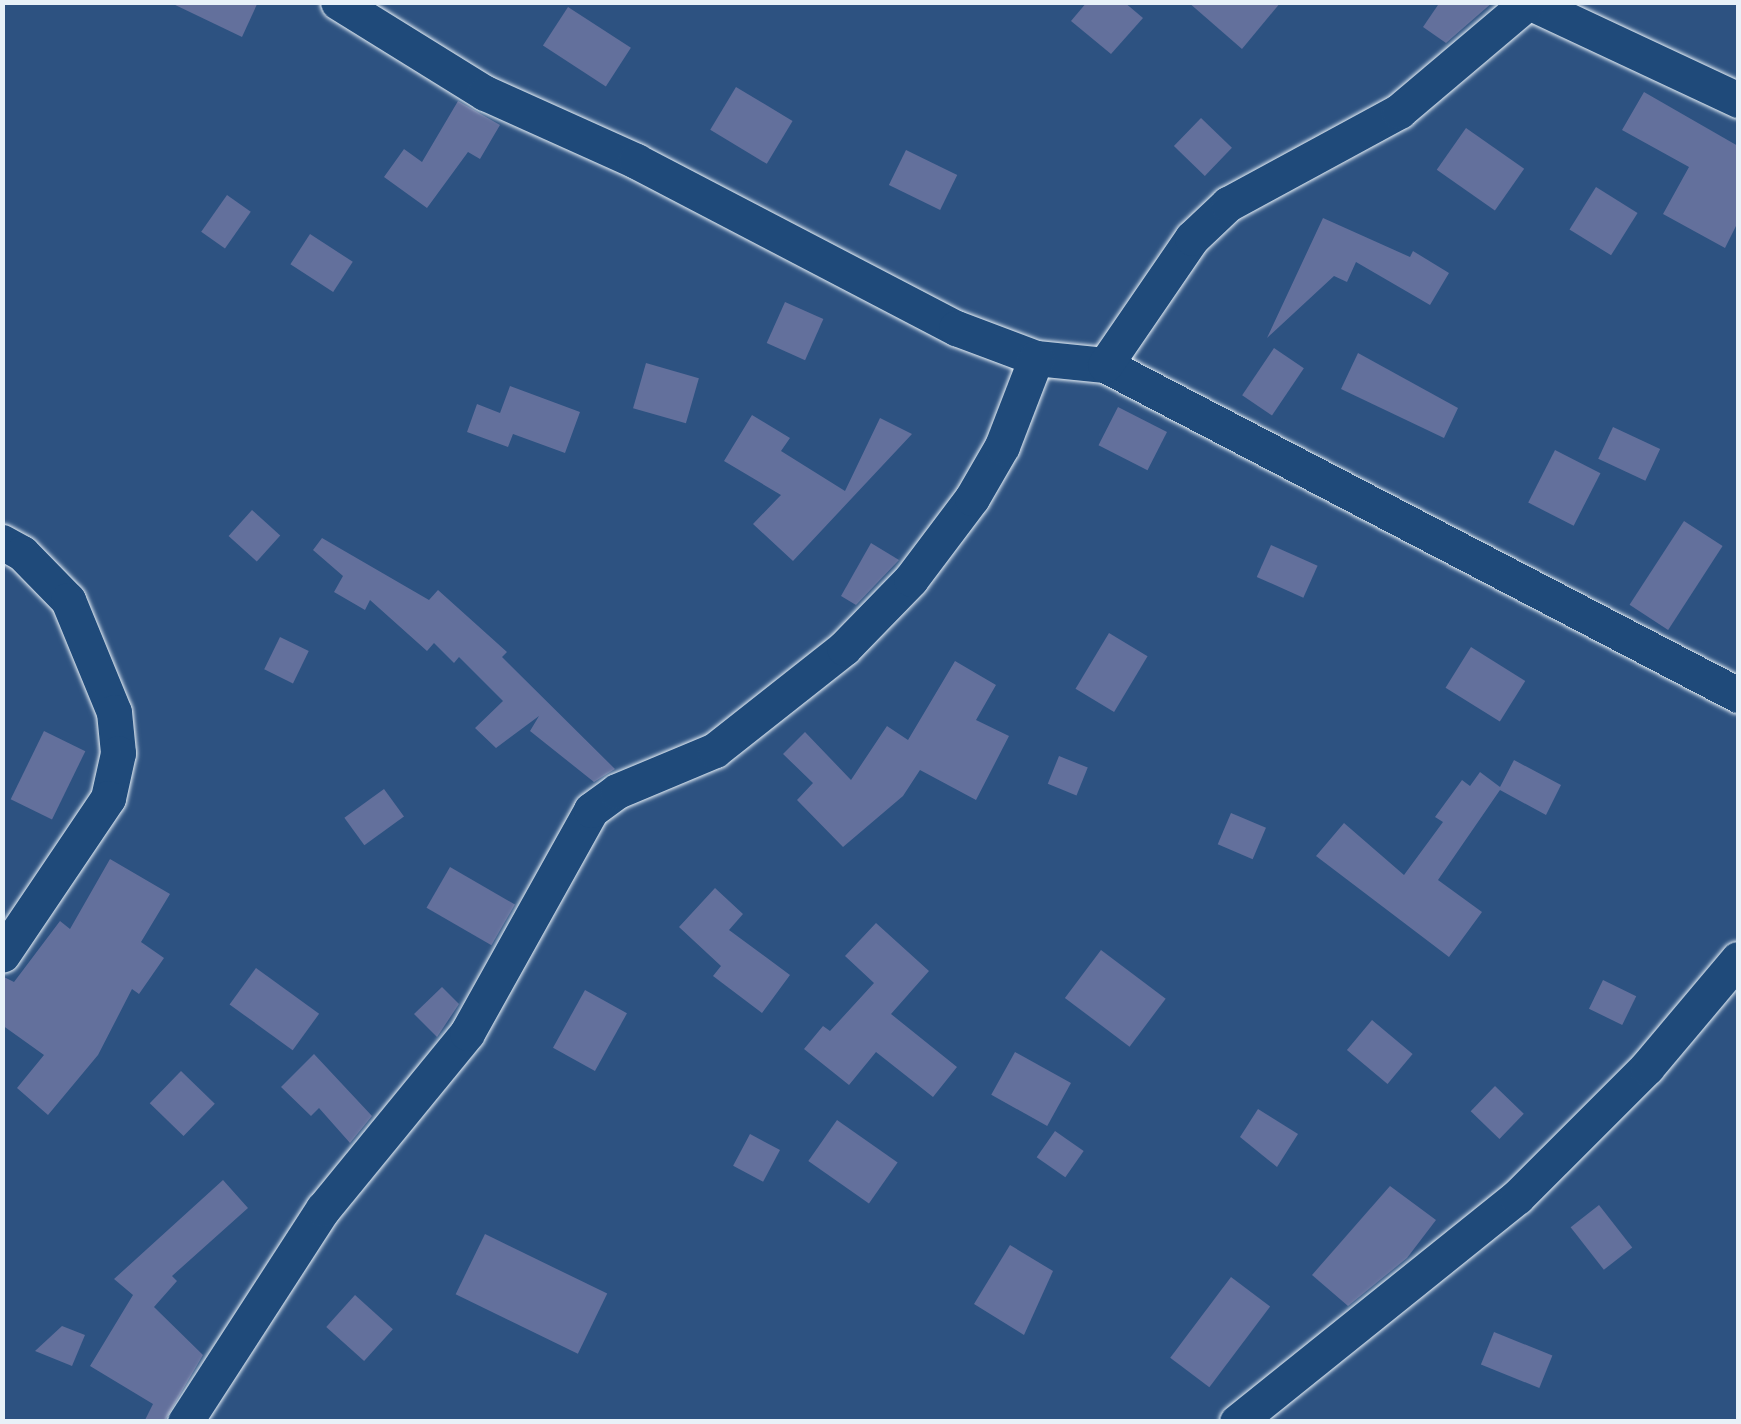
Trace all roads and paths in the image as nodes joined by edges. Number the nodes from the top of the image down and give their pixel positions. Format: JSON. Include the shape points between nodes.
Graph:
{"nodes":[{"id":1,"x":338,"y":2,"type":"edge"},
{"id":2,"x":1529,"y":2,"type":"edge"},
{"id":3,"x":1738,"y":100,"type":"edge"},
{"id":4,"x":1036,"y":358,"type":"junction"},
{"id":5,"x":1105,"y":365,"type":"junction"},
{"id":6,"x":2,"y":542,"type":"edge"},
{"id":7,"x":1738,"y":695,"type":"edge"},
{"id":8,"x":2,"y":955,"type":"edge"},
{"id":9,"x":1738,"y":959,"type":"edge"},
{"id":10,"x":185,"y":1422,"type":"edge"},
{"id":11,"x":1236,"y":1422,"type":"edge"}],
"edges":[{"from":1,"to":4,"type":"street","via":[[485,94],[636,160],[956,328]]},
{"from":2,"to":3,"type":"street"},
{"from":2,"to":5,"type":"street","via":[[1377,126],[1228,204],[1182,250]]},
{"from":4,"to":5,"type":"street"},
{"from":4,"to":10,"type":"street","via":[[1002,446],[972,498],[911,579],[844,648],[714,750],[617,790],[591,810],[466,1033],[323,1208]]},
{"from":5,"to":7,"type":"street"},
{"from":6,"to":8,"type":"street","via":[[22,552],[68,600],[114,712],[118,752],[108,798]]},
{"from":9,"to":11,"type":"street","via":[[1646,1068],[1517,1197]]}]}
